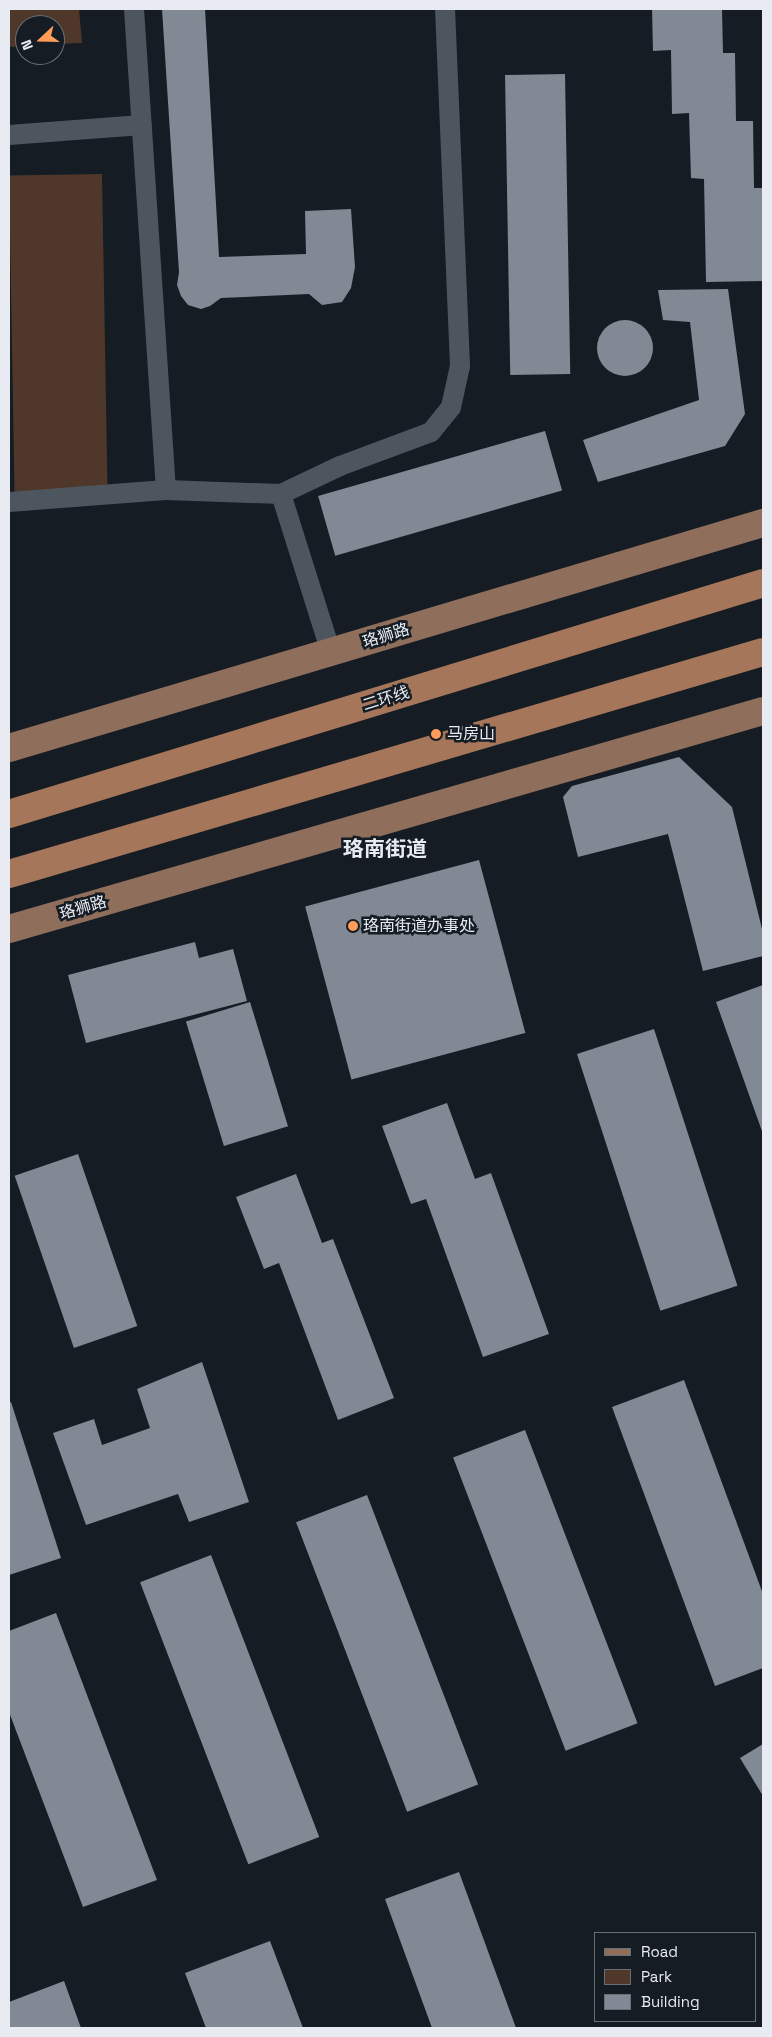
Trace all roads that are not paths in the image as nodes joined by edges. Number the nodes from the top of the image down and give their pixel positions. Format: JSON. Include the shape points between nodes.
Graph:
{"nodes":[{"id":1,"x":134,"y":9,"type":"edge"},
{"id":2,"x":445,"y":9,"type":"edge"},
{"id":3,"x":142,"y":125,"type":"junction"},
{"id":4,"x":9,"y":135,"type":"edge"},
{"id":5,"x":166,"y":490,"type":"junction"},
{"id":6,"x":281,"y":494,"type":"junction"},
{"id":7,"x":9,"y":502,"type":"edge"},
{"id":8,"x":763,"y":523,"type":"edge"},
{"id":9,"x":763,"y":584,"type":"edge"},
{"id":10,"x":763,"y":652,"type":"edge"},
{"id":11,"x":331,"y":653,"type":"junction"},
{"id":12,"x":763,"y":711,"type":"edge"},
{"id":13,"x":9,"y":748,"type":"edge"},
{"id":14,"x":9,"y":814,"type":"edge"},
{"id":15,"x":9,"y":874,"type":"edge"},
{"id":16,"x":9,"y":929,"type":"edge"}],
"edges":[{"from":1,"to":3,"type":"lane"},
{"from":2,"to":6,"type":"lane","via":[[460,366],[451,407],[431,432],[340,466]]},
{"from":3,"to":4,"type":"lane"},
{"from":3,"to":5,"type":"lane"},
{"from":5,"to":6,"type":"lane"},
{"from":5,"to":7,"type":"lane"},
{"from":6,"to":11,"type":"lane"},
{"from":8,"to":11,"type":"main road","name":"珞狮路"},
{"from":9,"to":14,"type":"highway","name":"二环线"},
{"from":10,"to":15,"type":"highway"},
{"from":11,"to":13,"type":"main road","name":"珞狮路"},
{"from":12,"to":16,"type":"main road","name":"珞狮路"}]}
